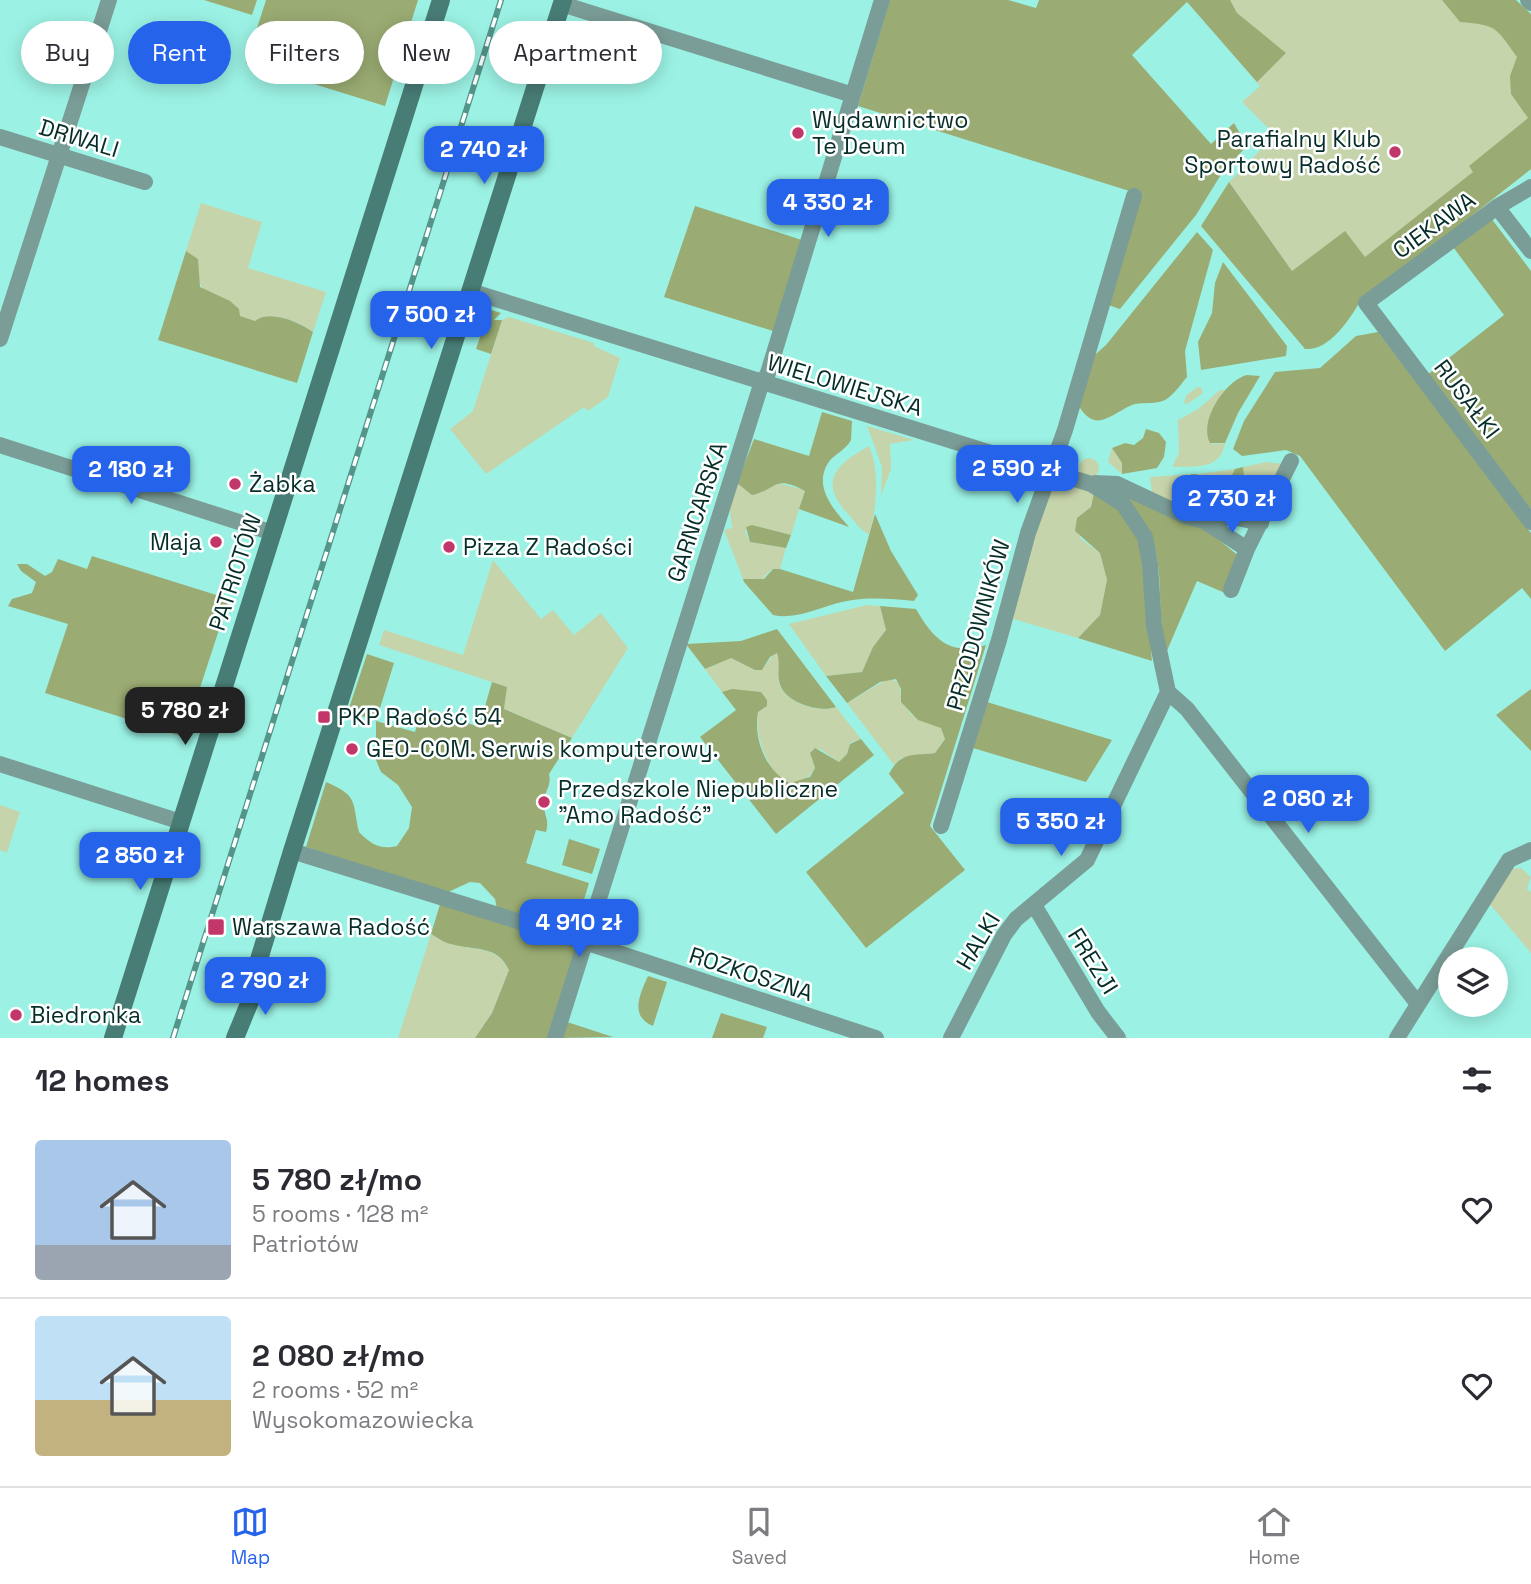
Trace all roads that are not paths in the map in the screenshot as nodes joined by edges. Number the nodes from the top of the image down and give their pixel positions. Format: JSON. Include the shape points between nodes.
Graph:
{"nodes":[{"id":1,"x":109,"y":0,"type":"edge"},
{"id":2,"x":441,"y":0,"type":"edge"},
{"id":3,"x":883,"y":0,"type":"edge"},
{"id":4,"x":562,"y":2,"type":"edge"},
{"id":5,"x":853,"y":95,"type":"junction"},
{"id":6,"x":0,"y":137,"type":"edge"},
{"id":7,"x":61,"y":156,"type":"junction"},
{"id":8,"x":145,"y":182,"type":"dead end"},
{"id":9,"x":1531,"y":187,"type":"edge"},
{"id":10,"x":1134,"y":196,"type":"dead end"},
{"id":11,"x":1497,"y":207,"type":"junction"},
{"id":12,"x":1531,"y":251,"type":"edge"},
{"id":13,"x":470,"y":292,"type":"junction"},
{"id":14,"x":1366,"y":303,"type":"joint"},
{"id":15,"x":0,"y":339,"type":"edge"},
{"id":16,"x":762,"y":383,"type":"junction"},
{"id":17,"x":0,"y":445,"type":"edge"},
{"id":18,"x":1291,"y":461,"type":"dead end"},
{"id":19,"x":1050,"y":472,"type":"junction"},
{"id":20,"x":1091,"y":484,"type":"junction"},
{"id":21,"x":1204,"y":521,"type":"junction"},
{"id":22,"x":1531,"y":522,"type":"edge"},
{"id":23,"x":1261,"y":523,"type":"junction"},
{"id":24,"x":273,"y":533,"type":"junction"},
{"id":25,"x":1248,"y":549,"type":"junction"},
{"id":26,"x":1231,"y":590,"type":"dead end"},
{"id":27,"x":1168,"y":692,"type":"junction"},
{"id":28,"x":0,"y":764,"type":"edge"},
{"id":29,"x":181,"y":822,"type":"junction"},
{"id":30,"x":941,"y":826,"type":"dead end"},
{"id":31,"x":1531,"y":850,"type":"edge"},
{"id":32,"x":292,"y":851,"type":"junction"},
{"id":33,"x":1034,"y":905,"type":"junction"},
{"id":34,"x":585,"y":942,"type":"junction"},
{"id":35,"x":1418,"y":1004,"type":"junction"},
{"id":36,"x":113,"y":1038,"type":"edge"},
{"id":37,"x":234,"y":1038,"type":"edge"},
{"id":38,"x":555,"y":1038,"type":"edge"},
{"id":39,"x":876,"y":1038,"type":"edge"},
{"id":40,"x":951,"y":1038,"type":"edge"},
{"id":41,"x":1118,"y":1038,"type":"edge"},
{"id":42,"x":1397,"y":1038,"type":"edge"}],
"edges":[{"from":1,"to":7,"type":"street"},
{"from":2,"to":24,"type":"main road","name":"PATRIOTÓW"},
{"from":3,"to":5,"type":"street","name":"GARNCARSKA"},
{"from":4,"to":5,"type":"street"},
{"from":4,"to":13,"type":"main road"},
{"from":5,"to":16,"type":"street","name":"GARNCARSKA"},
{"from":6,"to":7,"type":"street","name":"DRWALI"},
{"from":7,"to":8,"type":"street","name":"DRWALI"},
{"from":7,"to":15,"type":"street"},
{"from":9,"to":11,"type":"street","name":"CIEKAWA"},
{"from":10,"to":19,"type":"street","name":"PRZODOWNIKÓW"},
{"from":11,"to":12,"type":"street"},
{"from":11,"to":14,"type":"street","name":"CIEKAWA"},
{"from":13,"to":16,"type":"street","name":"WIELOWIEJSKA"},
{"from":13,"to":32,"type":"main road"},
{"from":14,"to":22,"type":"street","name":"RUSAŁKI"},
{"from":16,"to":19,"type":"street","name":"WIELOWIEJSKA"},
{"from":16,"to":34,"type":"street","name":"GARNCARSKA"},
{"from":17,"to":24,"type":"street"},
{"from":18,"to":23,"type":"street"},
{"from":19,"to":20,"type":"street","name":"WIELOWIEJSKA"},
{"from":19,"to":30,"type":"street","name":"PRZODOWNIKÓW","via":[[1027,533]]},
{"from":20,"to":21,"type":"street","name":"WIELOWIEJSKA","via":[[1117,484]]},
{"from":20,"to":27,"type":"street","via":[[1123,504],[1145,537]]},
{"from":21,"to":23,"type":"street","name":"WIELOWIEJSKA","via":[[1233,517]]},
{"from":21,"to":25,"type":"street","name":"WIELOWIEJSKA"},
{"from":23,"to":25,"type":"street"},
{"from":24,"to":29,"type":"main road","name":"PATRIOTÓW"},
{"from":25,"to":26,"type":"street"},
{"from":27,"to":33,"type":"street","name":"HALKI","via":[[1087,860]]},
{"from":27,"to":35,"type":"street"},
{"from":28,"to":29,"type":"street"},
{"from":29,"to":36,"type":"main road","name":"PATRIOTÓW"},
{"from":31,"to":35,"type":"street","via":[[1508,860]]},
{"from":32,"to":34,"type":"street","name":"ROZKOSZNA"},
{"from":32,"to":37,"type":"main road","via":[[250,989],[240,996],[233,1014]]},
{"from":33,"to":40,"type":"street","name":"HALKI","via":[[1004,935]]},
{"from":33,"to":41,"type":"street","name":"FREZJI"},
{"from":34,"to":38,"type":"street","name":"GARNCARSKA"},
{"from":34,"to":39,"type":"street","name":"ROZKOSZNA"},
{"from":35,"to":42,"type":"street"}]}
